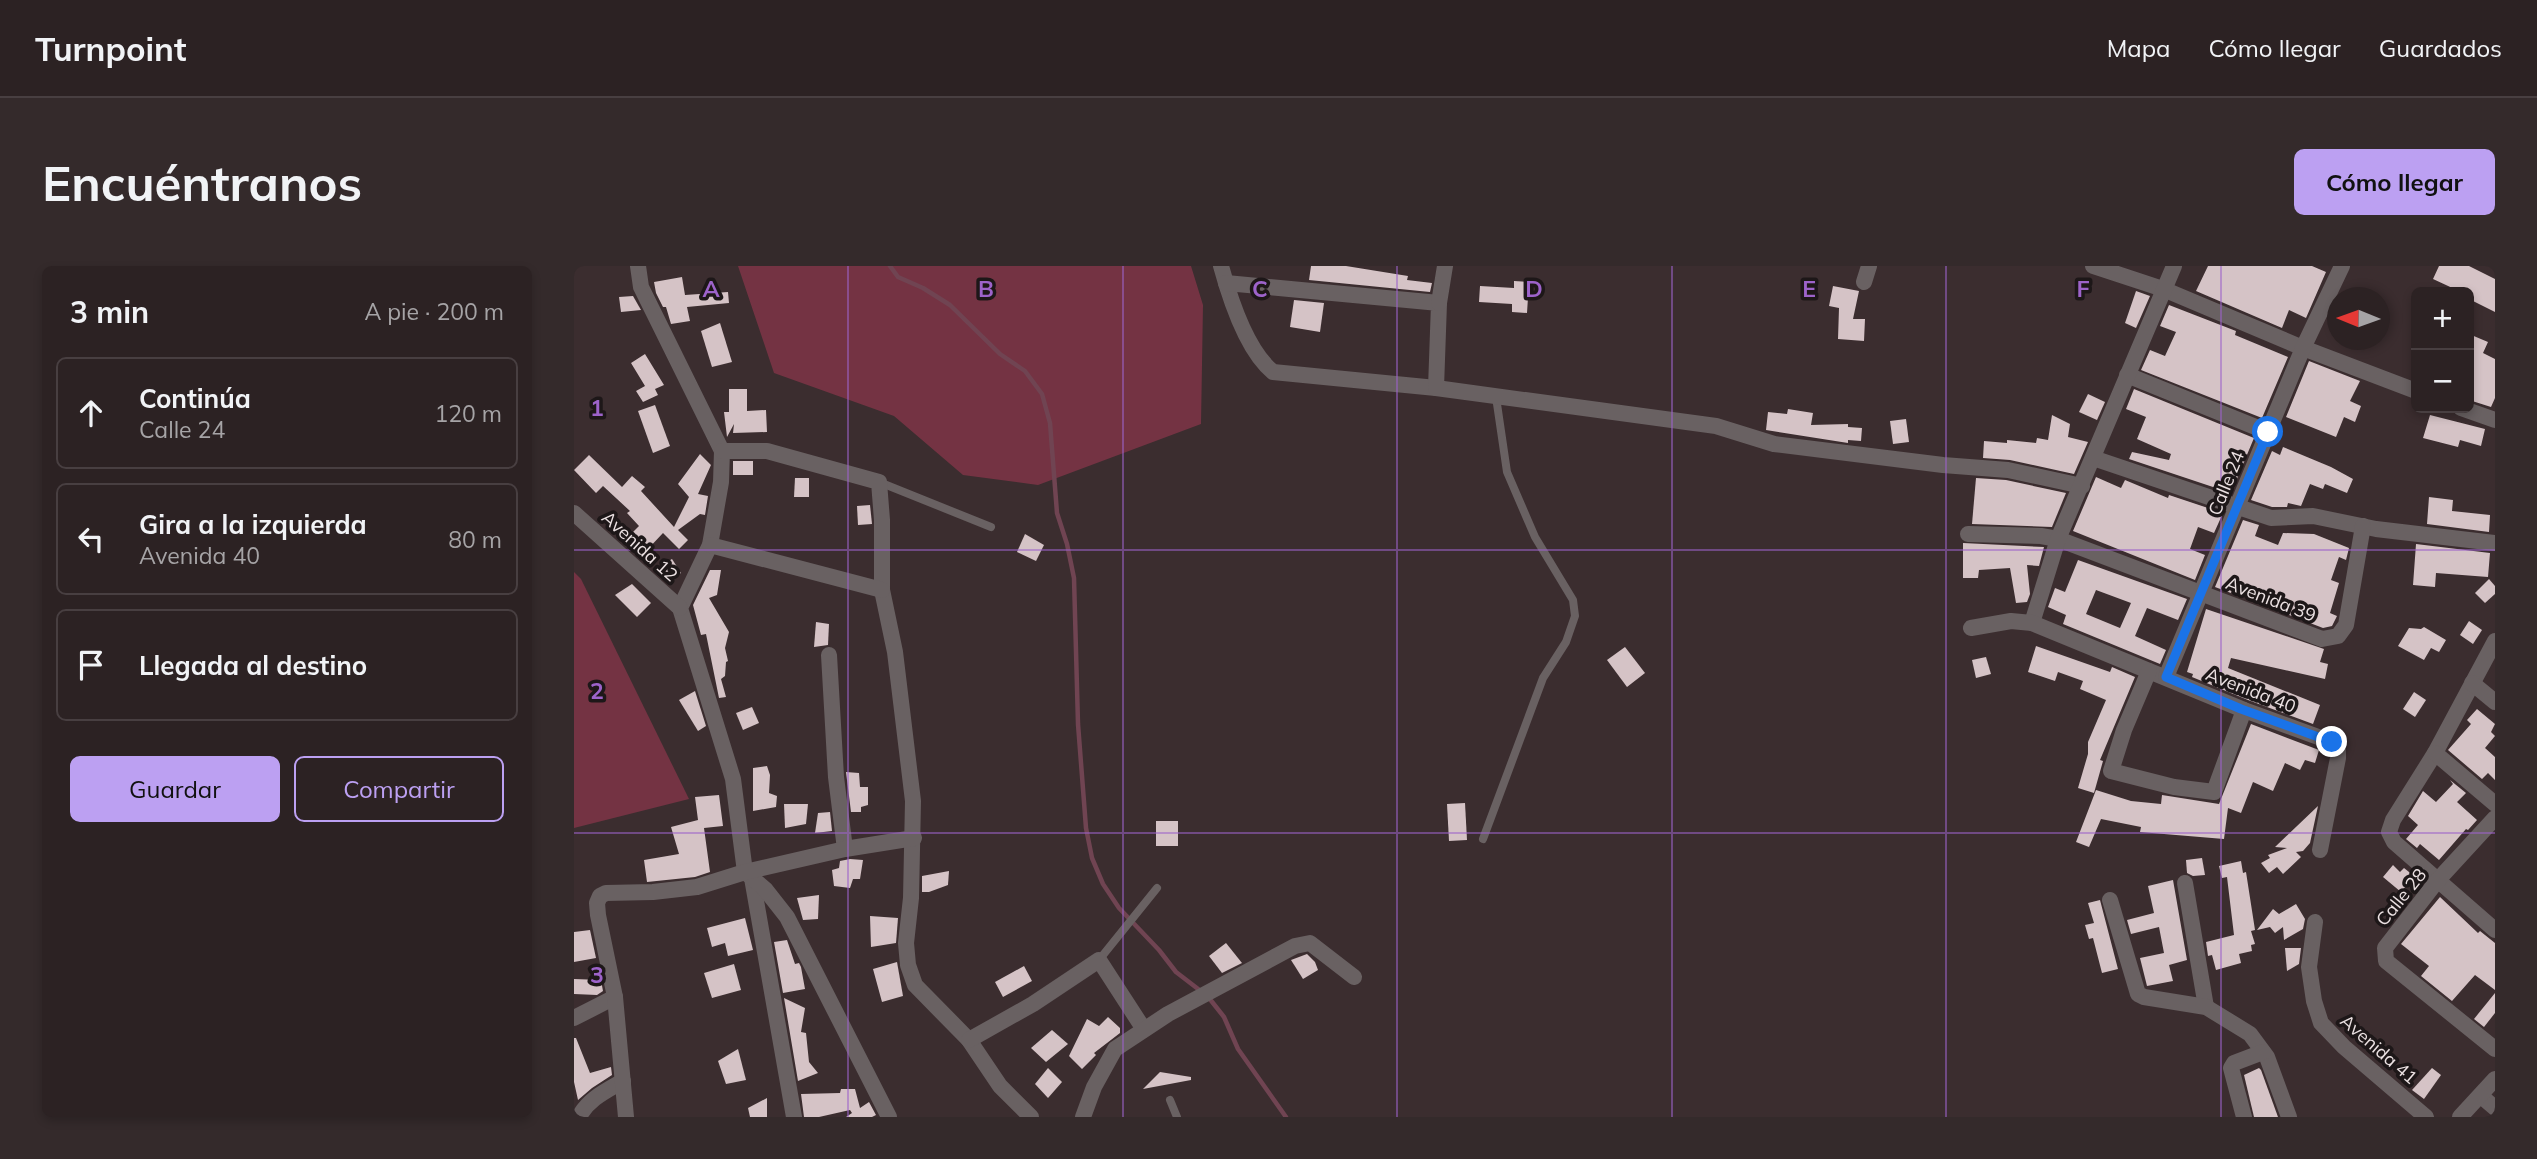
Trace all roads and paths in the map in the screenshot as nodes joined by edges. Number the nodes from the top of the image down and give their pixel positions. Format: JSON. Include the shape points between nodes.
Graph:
{"nodes":[{"id":1,"x":638,"y":266,"type":"edge"},
{"id":2,"x":1221,"y":266,"type":"edge"},
{"id":3,"x":1445,"y":266,"type":"edge"},
{"id":4,"x":2093,"y":266,"type":"edge"},
{"id":5,"x":2174,"y":266,"type":"edge"},
{"id":6,"x":2340,"y":267,"type":"edge"},
{"id":7,"x":1226,"y":283,"type":"junction"},
{"id":8,"x":2163,"y":289,"type":"junction"},
{"id":9,"x":1439,"y":303,"type":"junction"},
{"id":10,"x":2303,"y":348,"type":"junction"},
{"id":11,"x":2127,"y":375,"type":"junction"},
{"id":12,"x":1436,"y":388,"type":"junction"},
{"id":13,"x":2411,"y":389,"type":"edge"},
{"id":14,"x":1496,"y":397,"type":"junction"},
{"id":15,"x":2474,"y":413,"type":"edge"},
{"id":16,"x":2495,"y":421,"type":"edge"},
{"id":17,"x":2268,"y":432,"type":"junction"},
{"id":18,"x":722,"y":451,"type":"junction"},
{"id":19,"x":2093,"y":458,"type":"junction"},
{"id":20,"x":879,"y":482,"type":"junction"},
{"id":21,"x":2082,"y":486,"type":"junction"},
{"id":22,"x":2238,"y":507,"type":"junction"},
{"id":23,"x":574,"y":513,"type":"edge"},
{"id":24,"x":2363,"y":526,"type":"junction"},
{"id":25,"x":991,"y":527,"type":"dead end"},
{"id":26,"x":1968,"y":534,"type":"dead end"},
{"id":27,"x":2058,"y":539,"type":"junction"},
{"id":28,"x":2495,"y":544,"type":"edge"},
{"id":29,"x":710,"y":545,"type":"junction"},
{"id":30,"x":882,"y":590,"type":"junction"},
{"id":31,"x":2202,"y":593,"type":"junction"},
{"id":32,"x":680,"y":608,"type":"junction"},
{"id":33,"x":2032,"y":623,"type":"junction"},
{"id":34,"x":1971,"y":628,"type":"dead end"},
{"id":35,"x":2495,"y":641,"type":"edge"},
{"id":36,"x":829,"y":655,"type":"dead end"},
{"id":37,"x":2149,"y":671,"type":"junction"},
{"id":38,"x":2166,"y":677,"type":"junction"},
{"id":39,"x":2469,"y":689,"type":"junction"},
{"id":40,"x":2495,"y":702,"type":"edge"},
{"id":41,"x":2244,"y":710,"type":"junction"},
{"id":42,"x":2435,"y":753,"type":"junction"},
{"id":43,"x":2495,"y":804,"type":"edge"},
{"id":44,"x":2495,"y":818,"type":"edge"},
{"id":45,"x":914,"y":838,"type":"junction"},
{"id":46,"x":1483,"y":839,"type":"dead end"},
{"id":47,"x":845,"y":849,"type":"junction"},
{"id":48,"x":2320,"y":850,"type":"dead end"},
{"id":49,"x":748,"y":875,"type":"junction"},
{"id":50,"x":2437,"y":881,"type":"junction"},
{"id":51,"x":2185,"y":883,"type":"dead end"},
{"id":52,"x":1157,"y":888,"type":"dead end"},
{"id":53,"x":2110,"y":900,"type":"dead end"},
{"id":54,"x":2315,"y":922,"type":"dead end"},
{"id":55,"x":2495,"y":930,"type":"edge"},
{"id":56,"x":1099,"y":960,"type":"junction"},
{"id":57,"x":1354,"y":977,"type":"dead end"},
{"id":58,"x":615,"y":997,"type":"junction"},
{"id":59,"x":2206,"y":1007,"type":"junction"},
{"id":60,"x":574,"y":1018,"type":"edge"},
{"id":61,"x":1143,"y":1028,"type":"junction"},
{"id":62,"x":969,"y":1040,"type":"junction"},
{"id":63,"x":2495,"y":1049,"type":"edge"},
{"id":64,"x":2263,"y":1052,"type":"junction"},
{"id":65,"x":2495,"y":1079,"type":"edge"},
{"id":66,"x":623,"y":1081,"type":"junction"},
{"id":67,"x":2481,"y":1096,"type":"junction"},
{"id":68,"x":1170,"y":1100,"type":"dead end"},
{"id":69,"x":2495,"y":1108,"type":"edge"},
{"id":70,"x":579,"y":1117,"type":"edge"},
{"id":71,"x":626,"y":1117,"type":"edge"},
{"id":72,"x":794,"y":1117,"type":"edge"},
{"id":73,"x":889,"y":1117,"type":"edge"},
{"id":74,"x":1031,"y":1117,"type":"edge"},
{"id":75,"x":1083,"y":1117,"type":"edge"},
{"id":76,"x":1177,"y":1117,"type":"edge"},
{"id":77,"x":2244,"y":1117,"type":"edge"},
{"id":78,"x":2289,"y":1117,"type":"edge"},
{"id":79,"x":2426,"y":1117,"type":"edge"},
{"id":80,"x":2460,"y":1117,"type":"edge"}],
"edges":[{"from":1,"to":18,"type":"street","via":[[641,287]]},
{"from":2,"to":7,"type":"street"},
{"from":3,"to":9,"type":"street"},
{"from":4,"to":8,"type":"street"},
{"from":5,"to":8,"type":"street"},
{"from":6,"to":10,"type":"street","name":"Calle 24"},
{"from":7,"to":9,"type":"street"},
{"from":7,"to":12,"type":"street","via":[[1261,363],[1273,372]]},
{"from":8,"to":10,"type":"street"},
{"from":8,"to":11,"type":"street"},
{"from":9,"to":12,"type":"street"},
{"from":10,"to":13,"type":"street"},
{"from":10,"to":17,"type":"street","name":"Calle 24"},
{"from":11,"to":17,"type":"street"},
{"from":11,"to":19,"type":"street"},
{"from":12,"to":14,"type":"street"},
{"from":14,"to":21,"type":"street","via":[[1716,426],[1774,444],[2008,470]]},
{"from":14,"to":46,"type":"lane","via":[[1507,472],[1535,537],[1573,600],[1575,616],[1566,642],[1543,678]]},
{"from":15,"to":16,"type":"street"},
{"from":17,"to":22,"type":"street","name":"Calle 24"},
{"from":18,"to":20,"type":"street","via":[[767,451]]},
{"from":18,"to":29,"type":"street"},
{"from":19,"to":21,"type":"street"},
{"from":19,"to":22,"type":"street"},
{"from":20,"to":25,"type":"lane"},
{"from":20,"to":30,"type":"street"},
{"from":21,"to":27,"type":"street"},
{"from":22,"to":24,"type":"street","via":[[2271,518],[2313,516]]},
{"from":22,"to":31,"type":"street","name":"Calle 24"},
{"from":23,"to":32,"type":"street","name":"Avenida 12"},
{"from":24,"to":28,"type":"street"},
{"from":24,"to":31,"type":"street","name":"Avenida 39","via":[[2346,625],[2333,639],[2322,639]]},
{"from":26,"to":27,"type":"street"},
{"from":27,"to":31,"type":"street"},
{"from":27,"to":33,"type":"street"},
{"from":29,"to":30,"type":"street"},
{"from":29,"to":32,"type":"street"},
{"from":30,"to":45,"type":"street","via":[[895,652]]},
{"from":31,"to":38,"type":"street","name":"Calle 24"},
{"from":32,"to":49,"type":"street","via":[[733,779]]},
{"from":33,"to":34,"type":"street","name":"Avenida 40","via":[[2011,621]]},
{"from":33,"to":37,"type":"street","name":"Avenida 40"},
{"from":35,"to":39,"type":"street"},
{"from":36,"to":47,"type":"street"},
{"from":37,"to":38,"type":"street","name":"Avenida 40"},
{"from":37,"to":41,"type":"street","via":[[2111,771],[2174,788],[2214,792]]},
{"from":38,"to":41,"type":"street","name":"Avenida 40"},
{"from":39,"to":40,"type":"street"},
{"from":39,"to":42,"type":"street"},
{"from":41,"to":48,"type":"street","name":"Avenida 40","via":[[2332,742],[2338,751]]},
{"from":42,"to":43,"type":"street"},
{"from":42,"to":50,"type":"street","via":[[2389,832]]},
{"from":44,"to":50,"type":"street","name":"Calle 28"},
{"from":45,"to":47,"type":"street"},
{"from":45,"to":62,"type":"street","via":[[908,965],[915,985]]},
{"from":47,"to":49,"type":"street"},
{"from":49,"to":58,"type":"street","via":[[697,887],[600,896],[598,915]]},
{"from":49,"to":72,"type":"street"},
{"from":49,"to":73,"type":"street","via":[[787,917]]},
{"from":50,"to":55,"type":"street"},
{"from":50,"to":63,"type":"street","name":"Calle 28","via":[[2385,948],[2386,961]]},
{"from":51,"to":59,"type":"street"},
{"from":52,"to":56,"type":"lane"},
{"from":53,"to":59,"type":"street","via":[[2138,994]]},
{"from":54,"to":79,"type":"street","name":"Avenida 41","via":[[2309,967],[2321,1023]]},
{"from":56,"to":61,"type":"street"},
{"from":56,"to":62,"type":"street"},
{"from":57,"to":61,"type":"street","via":[[1310,943],[1295,946]]},
{"from":58,"to":60,"type":"street"},
{"from":58,"to":66,"type":"street"},
{"from":59,"to":64,"type":"street","via":[[2250,1034]]},
{"from":61,"to":75,"type":"street","via":[[1115,1049]]},
{"from":62,"to":74,"type":"street","via":[[1000,1086]]},
{"from":64,"to":77,"type":"street","via":[[2231,1068]]},
{"from":64,"to":78,"type":"street"},
{"from":65,"to":67,"type":"street"},
{"from":66,"to":70,"type":"street","via":[[598,1095]]},
{"from":66,"to":71,"type":"street"},
{"from":67,"to":69,"type":"street"},
{"from":67,"to":80,"type":"street"},
{"from":68,"to":76,"type":"lane"}]}
